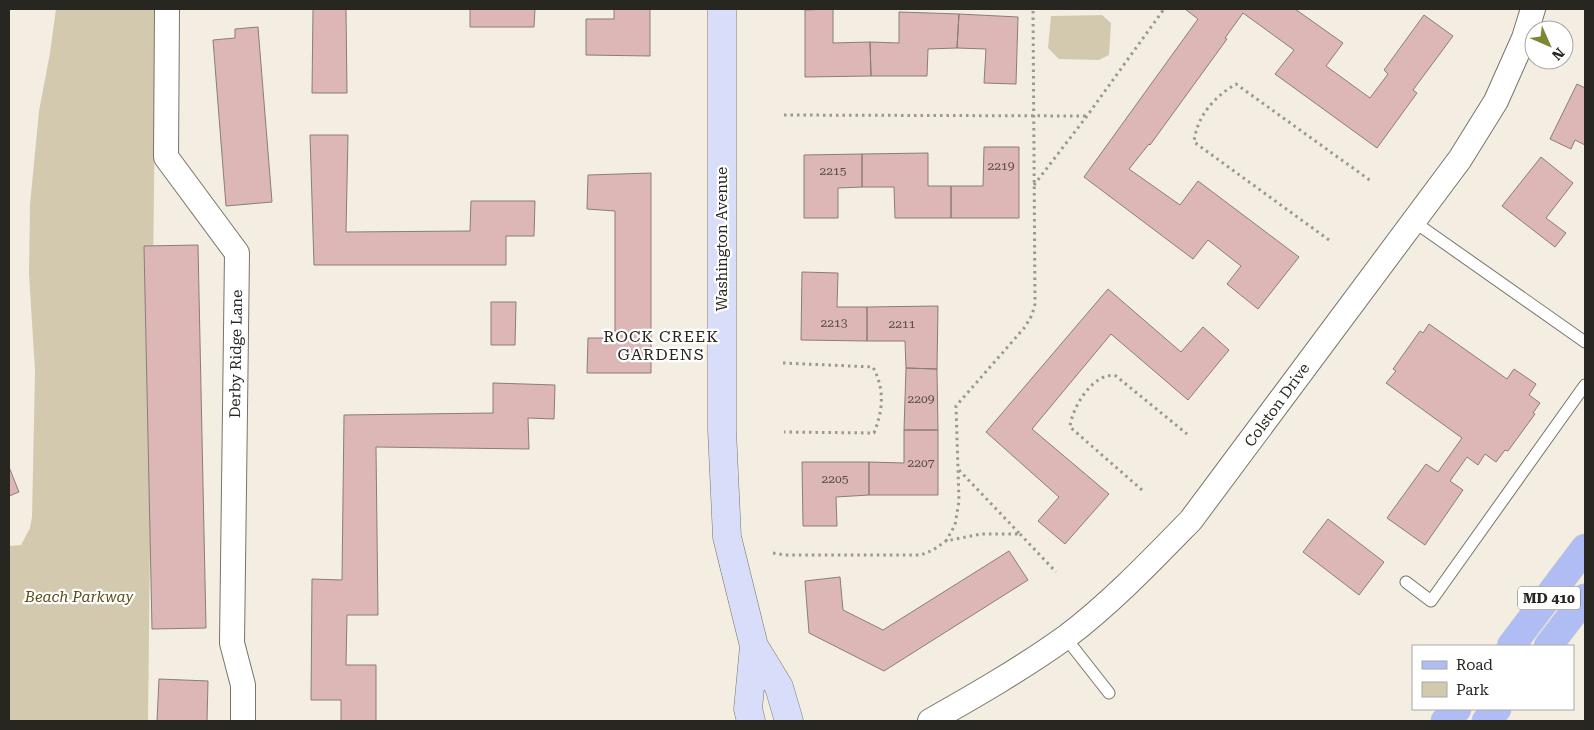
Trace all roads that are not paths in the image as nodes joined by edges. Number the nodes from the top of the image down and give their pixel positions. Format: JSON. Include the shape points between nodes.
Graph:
{"nodes":[{"id":1,"x":166,"y":9,"type":"edge"},
{"id":2,"x":722,"y":9,"type":"edge"},
{"id":3,"x":1533,"y":9,"type":"edge"},
{"id":4,"x":1413,"y":222,"type":"junction"},
{"id":5,"x":1585,"y":342,"type":"edge"},
{"id":6,"x":1585,"y":385,"type":"edge"},
{"id":7,"x":1585,"y":548,"type":"edge"},
{"id":8,"x":1406,"y":582,"type":"dead end"},
{"id":9,"x":1585,"y":598,"type":"edge"},
{"id":10,"x":1065,"y":637,"type":"junction"},
{"id":11,"x":1512,"y":645,"type":"edge"},
{"id":12,"x":1549,"y":645,"type":"edge"},
{"id":13,"x":754,"y":646,"type":"junction"},
{"id":14,"x":1109,"y":693,"type":"dead end"},
{"id":15,"x":1456,"y":710,"type":"edge"},
{"id":16,"x":1496,"y":710,"type":"edge"},
{"id":17,"x":243,"y":721,"type":"edge"},
{"id":18,"x":751,"y":721,"type":"edge"},
{"id":19,"x":788,"y":721,"type":"edge"},
{"id":20,"x":930,"y":721,"type":"edge"},
{"id":21,"x":1445,"y":721,"type":"edge"},
{"id":22,"x":1486,"y":721,"type":"edge"}],
"edges":[{"from":1,"to":17,"type":"street","name":"Derby Ridge Lane","via":[[166,157],[237,253],[232,643],[242,684]]},
{"from":2,"to":13,"type":"street","name":"Washington Avenue","via":[[722,430],[727,537]]},
{"from":3,"to":4,"type":"street","name":"Colston Drive","via":[[1496,101],[1460,158]]},
{"from":4,"to":5,"type":"lane"},
{"from":4,"to":10,"type":"street","name":"Colston Drive","via":[[1191,520],[1093,615]]},
{"from":6,"to":8,"type":"lane","via":[[1431,601]]},
{"from":7,"to":11,"type":"main road","number":"MD 410"},
{"from":9,"to":12,"type":"main road","number":"MD 410"},
{"from":10,"to":14,"type":"lane"},
{"from":10,"to":20,"type":"street","name":"Colston Drive"},
{"from":13,"to":18,"type":"street","name":"Washington Avenue","via":[[748,709]]},
{"from":13,"to":19,"type":"street","name":"Washington Avenue","via":[[779,687]]},
{"from":15,"to":21,"type":"main road"},
{"from":16,"to":22,"type":"main road"}]}
